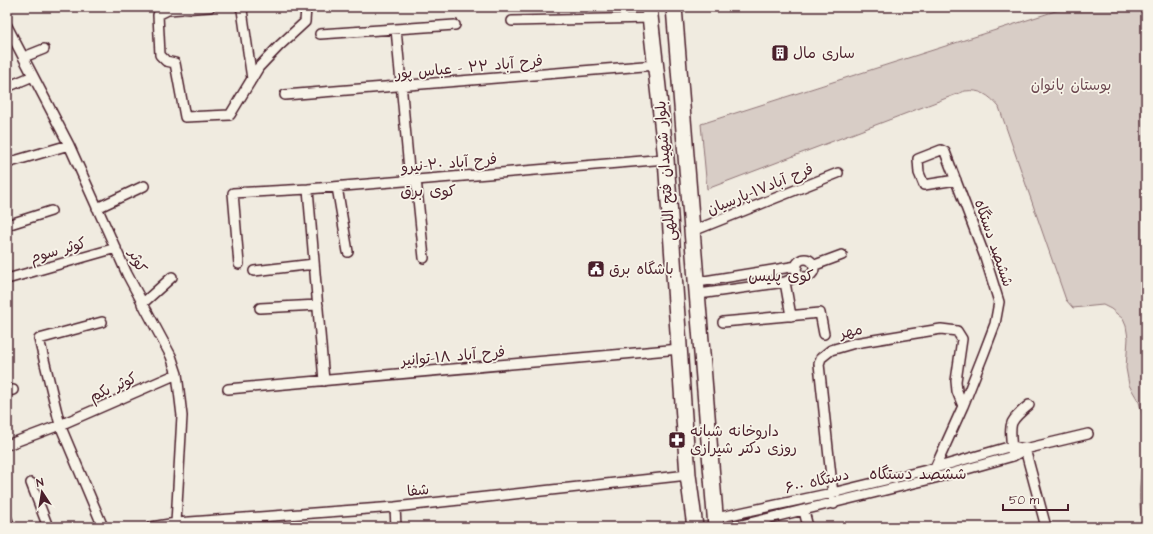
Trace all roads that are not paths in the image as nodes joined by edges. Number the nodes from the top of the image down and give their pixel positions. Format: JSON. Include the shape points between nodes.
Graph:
{"nodes":[{"id":1,"x":210,"y":7,"type":"edge"},
{"id":2,"x":240,"y":7,"type":"edge"},
{"id":3,"x":306,"y":7,"type":"edge"},
{"id":4,"x":674,"y":7,"type":"edge"},
{"id":5,"x":650,"y":12,"type":"edge"},
{"id":6,"x":512,"y":21,"type":"dead end"},
{"id":7,"x":455,"y":25,"type":"dead end"},
{"id":8,"x":7,"y":26,"type":"edge"},
{"id":9,"x":396,"y":29,"type":"junction"},
{"id":10,"x":320,"y":34,"type":"dead end"},
{"id":11,"x":44,"y":48,"type":"dead end"},
{"id":12,"x":24,"y":57,"type":"junction"},
{"id":13,"x":656,"y":65,"type":"junction"},
{"id":14,"x":33,"y":76,"type":"junction"},
{"id":15,"x":252,"y":79,"type":"junction"},
{"id":16,"x":7,"y":87,"type":"edge"},
{"id":17,"x":402,"y":87,"type":"junction"},
{"id":18,"x":285,"y":95,"type":"dead end"},
{"id":19,"x":69,"y":145,"type":"junction"},
{"id":20,"x":666,"y":159,"type":"junction"},
{"id":21,"x":7,"y":163,"type":"edge"},
{"id":22,"x":838,"y":173,"type":"dead end"},
{"id":23,"x":413,"y":179,"type":"junction"},
{"id":24,"x":956,"y":180,"type":"junction"},
{"id":25,"x":144,"y":186,"type":"dead end"},
{"id":26,"x":337,"y":187,"type":"junction"},
{"id":27,"x":308,"y":189,"type":"junction"},
{"id":28,"x":97,"y":208,"type":"junction"},
{"id":29,"x":51,"y":211,"type":"dead end"},
{"id":30,"x":7,"y":224,"type":"edge"},
{"id":31,"x":693,"y":231,"type":"junction"},
{"id":32,"x":116,"y":248,"type":"junction"},
{"id":33,"x":348,"y":252,"type":"dead end"},
{"id":34,"x":842,"y":255,"type":"dead end"},
{"id":35,"x":424,"y":258,"type":"dead end"},
{"id":36,"x":239,"y":264,"type":"dead end"},
{"id":37,"x":314,"y":264,"type":"junction"},
{"id":38,"x":815,"y":265,"type":"junction"},
{"id":39,"x":797,"y":266,"type":"junction"},
{"id":40,"x":254,"y":271,"type":"dead end"},
{"id":41,"x":800,"y":275,"type":"junction"},
{"id":42,"x":172,"y":277,"type":"dead end"},
{"id":43,"x":7,"y":279,"type":"edge"},
{"id":44,"x":785,"y":282,"type":"junction"},
{"id":45,"x":698,"y":288,"type":"junction"},
{"id":46,"x":142,"y":304,"type":"junction"},
{"id":47,"x":318,"y":305,"type":"junction"},
{"id":48,"x":260,"y":308,"type":"dead end"},
{"id":49,"x":792,"y":316,"type":"junction"},
{"id":50,"x":102,"y":322,"type":"dead end"},
{"id":51,"x":722,"y":322,"type":"dead end"},
{"id":52,"x":824,"y":334,"type":"dead end"},
{"id":53,"x":680,"y":349,"type":"junction"},
{"id":54,"x":177,"y":374,"type":"junction"},
{"id":55,"x":324,"y":381,"type":"junction"},
{"id":56,"x":228,"y":389,"type":"dead end"},
{"id":57,"x":1029,"y":405,"type":"dead end"},
{"id":58,"x":963,"y":406,"type":"junction"},
{"id":59,"x":60,"y":425,"type":"junction"},
{"id":60,"x":1088,"y":434,"type":"dead end"},
{"id":61,"x":7,"y":445,"type":"edge"},
{"id":62,"x":1012,"y":446,"type":"junction"},
{"id":63,"x":1025,"y":449,"type":"junction"},
{"id":64,"x":1013,"y":456,"type":"junction"},
{"id":65,"x":935,"y":468,"type":"junction"},
{"id":66,"x":688,"y":475,"type":"junction"},
{"id":67,"x":935,"y":478,"type":"junction"},
{"id":68,"x":31,"y":483,"type":"dead end"},
{"id":69,"x":832,"y":493,"type":"junction"},
{"id":70,"x":834,"y":504,"type":"junction"},
{"id":71,"x":395,"y":507,"type":"junction"},
{"id":72,"x":804,"y":510,"type":"junction"},
{"id":73,"x":7,"y":519,"type":"edge"},
{"id":74,"x":716,"y":522,"type":"edge"},
{"id":75,"x":176,"y":523,"type":"junction"},
{"id":76,"x":10,"y":527,"type":"edge"},
{"id":77,"x":48,"y":527,"type":"edge"},
{"id":78,"x":103,"y":527,"type":"edge"},
{"id":79,"x":151,"y":527,"type":"edge"},
{"id":80,"x":396,"y":527,"type":"edge"},
{"id":81,"x":695,"y":527,"type":"edge"},
{"id":82,"x":732,"y":527,"type":"edge"},
{"id":83,"x":808,"y":527,"type":"edge"},
{"id":84,"x":1046,"y":527,"type":"edge"}],
"edges":[{"from":1,"to":15,"type":"street","via":[[168,10],[158,14],[160,55],[166,61],[175,63],[185,117],[230,115]]},
{"from":2,"to":15,"type":"street"},
{"from":3,"to":15,"type":"street","via":[[304,22],[259,67]]},
{"from":4,"to":31,"type":"main road","name":"بلوار شهیدان فتح اللهی"},
{"from":5,"to":6,"type":"street"},
{"from":5,"to":13,"type":"main road","name":"بلوار شهیدان فتح اللهی"},
{"from":7,"to":9,"type":"street"},
{"from":8,"to":12,"type":"street","name":"کوثر"},
{"from":9,"to":10,"type":"street"},
{"from":9,"to":17,"type":"street"},
{"from":11,"to":12,"type":"street"},
{"from":12,"to":14,"type":"street","name":"کوثر"},
{"from":13,"to":17,"type":"street","name":"فرح آباد ۲۲ - عباس پور"},
{"from":13,"to":20,"type":"main road","name":"بلوار شهیدان فتح اللهی"},
{"from":14,"to":16,"type":"street"},
{"from":14,"to":19,"type":"street","name":"کوثر"},
{"from":17,"to":18,"type":"street","name":"فرح آباد ۲۲ - عباس پور"},
{"from":17,"to":23,"type":"street"},
{"from":19,"to":21,"type":"street"},
{"from":19,"to":28,"type":"street","name":"کوثر"},
{"from":20,"to":23,"type":"street","name":"فرح آباد ۲۰-نیرو"},
{"from":20,"to":53,"type":"main road","name":"بلوار شهیدان فتح اللهی"},
{"from":22,"to":31,"type":"street","name":"فرح آباد۱۷-پارسیان"},
{"from":23,"to":26,"type":"street","name":"فرح آباد ۲۰-نیرو"},
{"from":23,"to":35,"type":"street"},
{"from":24,"to":24,"type":"street","name":"ششصد دستگاه","via":[[924,184],[919,173],[919,157],[944,151]]},
{"from":24,"to":58,"type":"street","name":"ششصد دستگاه","via":[[995,284],[999,302],[994,324]]},
{"from":25,"to":28,"type":"street"},
{"from":26,"to":27,"type":"street","name":"فرح آباد ۲۰-نیرو"},
{"from":26,"to":33,"type":"street"},
{"from":27,"to":36,"type":"street","name":"فرح آباد ۲۰-نیرو","via":[[233,193]]},
{"from":27,"to":37,"type":"street"},
{"from":28,"to":32,"type":"street","name":"کوثر"},
{"from":29,"to":30,"type":"street"},
{"from":31,"to":45,"type":"main road","name":"بلوار شهیدان فتح اللهی"},
{"from":32,"to":43,"type":"street","name":"کوثر سوم"},
{"from":32,"to":46,"type":"street","name":"کوثر"},
{"from":34,"to":38,"type":"street"},
{"from":37,"to":40,"type":"street"},
{"from":37,"to":47,"type":"street"},
{"from":38,"to":39,"type":"street","via":[[802,259],[797,262]]},
{"from":38,"to":41,"type":"street","via":[[814,273],[807,278]]},
{"from":39,"to":41,"type":"street"},
{"from":39,"to":45,"type":"street"},
{"from":41,"to":44,"type":"street"},
{"from":42,"to":46,"type":"street"},
{"from":44,"to":45,"type":"street"},
{"from":44,"to":49,"type":"street"},
{"from":45,"to":74,"type":"main road","name":"بلوار شهیدان فتح اللهی"},
{"from":46,"to":54,"type":"street","name":"کوثر","via":[[171,356]]},
{"from":47,"to":48,"type":"street"},
{"from":47,"to":55,"type":"street"},
{"from":49,"to":51,"type":"street"},
{"from":49,"to":52,"type":"street","via":[[820,313]]},
{"from":50,"to":59,"type":"street","via":[[40,339]]},
{"from":53,"to":55,"type":"street","name":"فرح آباد ۱۸-توانیر"},
{"from":53,"to":66,"type":"main road","name":"بلوار شهیدان فتح اللهی"},
{"from":54,"to":59,"type":"street","name":"کوثر یکم"},
{"from":54,"to":75,"type":"street","name":"کوثر","via":[[182,416]]},
{"from":55,"to":56,"type":"street","name":"فرح آباد ۱۸-توانیر"},
{"from":57,"to":62,"type":"street","via":[[1011,424]]},
{"from":58,"to":65,"type":"street","name":"ششصد دستگاه"},
{"from":58,"to":69,"type":"street","name":"مهر","via":[[956,386],[962,339],[957,331],[941,329],[831,350],[821,358],[819,364]]},
{"from":59,"to":61,"type":"street","name":"کوثر یکم"},
{"from":59,"to":78,"type":"street"},
{"from":60,"to":63,"type":"street"},
{"from":62,"to":63,"type":"street","name":"۶۰۰ دستگاه"},
{"from":62,"to":64,"type":"street"},
{"from":62,"to":65,"type":"street","name":"۶۰۰ دستگاه"},
{"from":63,"to":64,"type":"street","name":"۶۰۰ دستگاه"},
{"from":63,"to":84,"type":"street"},
{"from":64,"to":67,"type":"street","name":"۶۰۰ دستگاه"},
{"from":65,"to":67,"type":"street"},
{"from":65,"to":69,"type":"street","name":"۶۰۰ دستگاه"},
{"from":66,"to":71,"type":"street","name":"شفا"},
{"from":66,"to":81,"type":"main road","name":"بلوار شهیدان فتح اللهی"},
{"from":67,"to":70,"type":"street","name":"۶۰۰ دستگاه"},
{"from":68,"to":77,"type":"street"},
{"from":69,"to":70,"type":"street","name":"مهر"},
{"from":69,"to":74,"type":"street","name":"۶۰۰ دستگاه"},
{"from":70,"to":72,"type":"street","name":"۶۰۰ دستگاه"},
{"from":71,"to":75,"type":"street","name":"شفا"},
{"from":71,"to":80,"type":"street"},
{"from":72,"to":82,"type":"street","name":"۶۰۰ دستگاه"},
{"from":72,"to":83,"type":"street"},
{"from":73,"to":76,"type":"street"},
{"from":75,"to":79,"type":"street","name":"شفا"}]}
